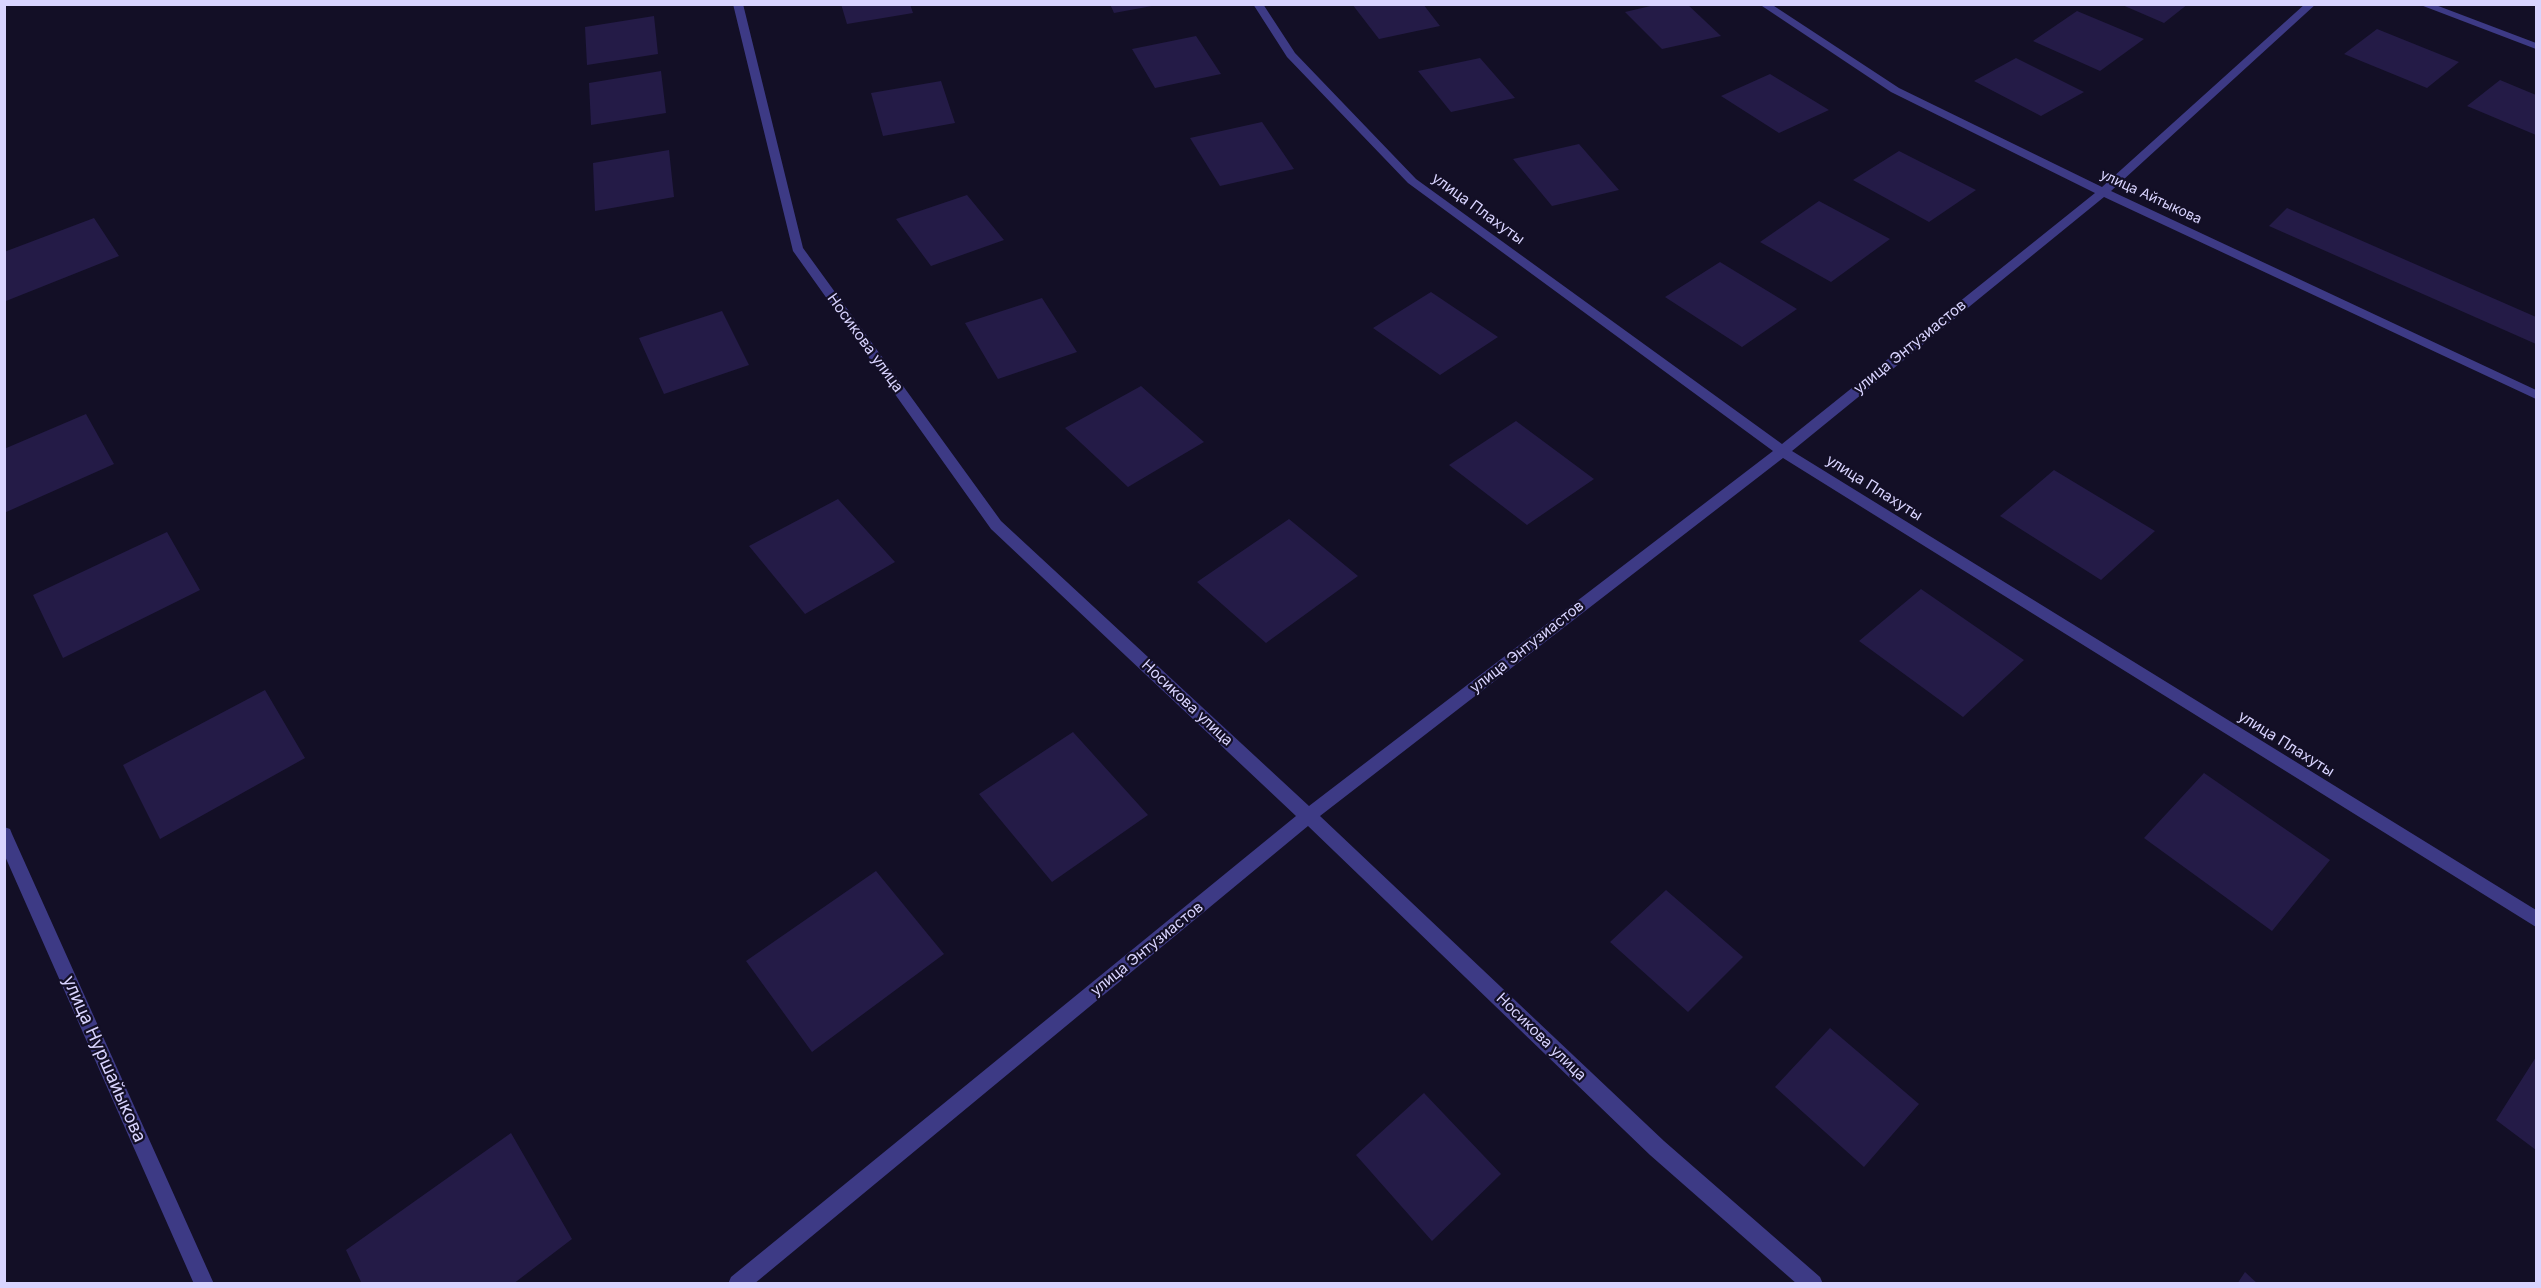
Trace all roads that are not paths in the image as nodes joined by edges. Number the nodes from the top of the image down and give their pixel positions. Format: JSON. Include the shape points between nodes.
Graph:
{"nodes":[{"id":1,"x":738,"y":4,"type":"edge"},
{"id":2,"x":1258,"y":4,"type":"edge"},
{"id":3,"x":1764,"y":4,"type":"edge"},
{"id":4,"x":2311,"y":4,"type":"edge"},
{"id":5,"x":2423,"y":4,"type":"edge"},
{"id":6,"x":2536,"y":46,"type":"edge"},
{"id":7,"x":2103,"y":192,"type":"junction"},
{"id":8,"x":2536,"y":395,"type":"edge"},
{"id":9,"x":1782,"y":451,"type":"junction"},
{"id":10,"x":1308,"y":816,"type":"junction"},
{"id":11,"x":4,"y":834,"type":"edge"},
{"id":12,"x":2536,"y":919,"type":"edge"},
{"id":13,"x":204,"y":1284,"type":"edge"},
{"id":14,"x":738,"y":1284,"type":"edge"},
{"id":15,"x":1813,"y":1284,"type":"edge"}],
"edges":[{"from":1,"to":10,"type":"street","name":"Носикова улица","via":[[797,248],[996,525]]},
{"from":2,"to":9,"type":"street","name":"улица Плахуты","via":[[1291,55],[1412,181]]},
{"from":3,"to":7,"type":"street","name":"улица Айтыкова","via":[[1895,90]]},
{"from":4,"to":7,"type":"street","name":"улица Энтузиастов"},
{"from":5,"to":6,"type":"street"},
{"from":7,"to":8,"type":"street","name":"улица Айтыкова"},
{"from":7,"to":9,"type":"street","name":"улица Энтузиастов"},
{"from":9,"to":10,"type":"street","name":"улица Энтузиастов"},
{"from":9,"to":12,"type":"street","name":"улица Плахуты"},
{"from":10,"to":14,"type":"street","name":"улица Энтузиастов"},
{"from":10,"to":15,"type":"street","name":"Носикова улица","via":[[1657,1148]]},
{"from":11,"to":13,"type":"street","name":"улица Нуршайыкова"}]}
